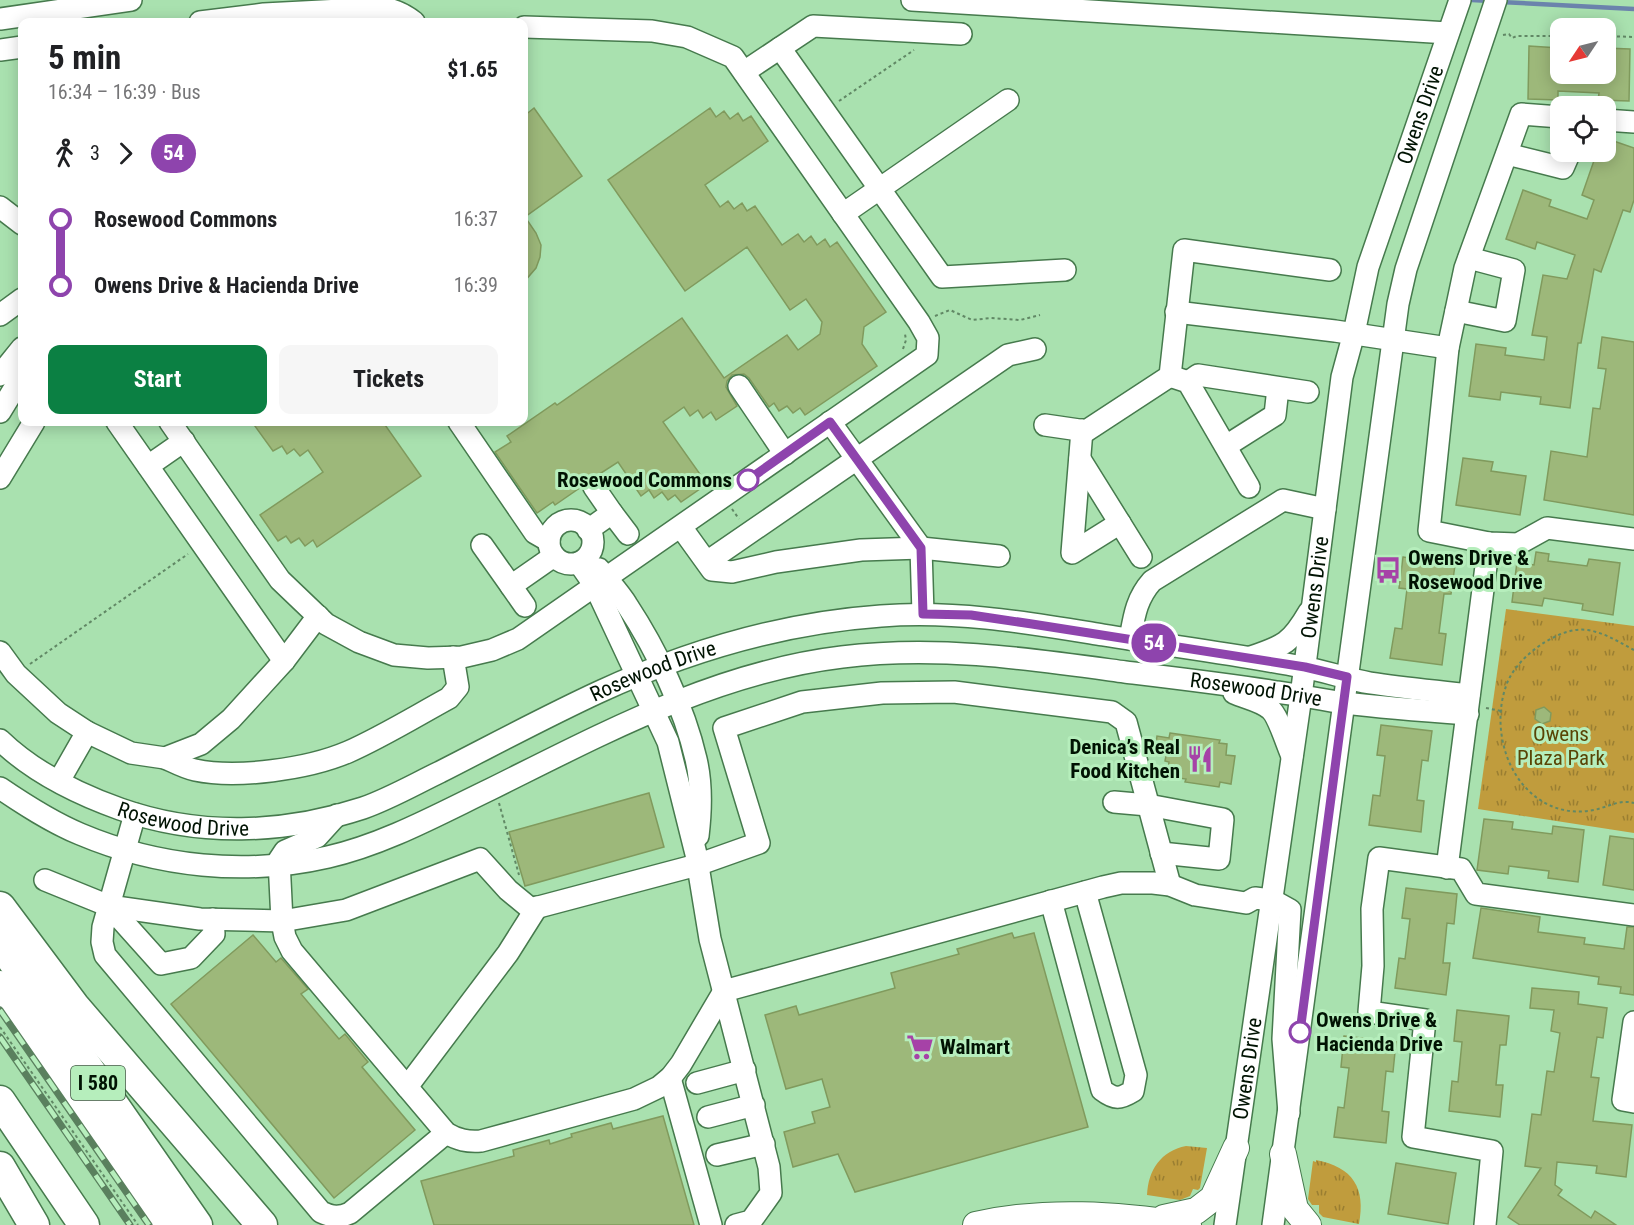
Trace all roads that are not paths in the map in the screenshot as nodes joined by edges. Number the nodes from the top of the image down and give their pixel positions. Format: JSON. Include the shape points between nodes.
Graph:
{"nodes":[{"id":1,"x":131,"y":0,"type":"edge"},
{"id":2,"x":912,"y":0,"type":"edge"},
{"id":3,"x":1496,"y":0,"type":"edge"},
{"id":4,"x":1454,"y":17,"type":"edge"},
{"id":5,"x":232,"y":18,"type":"edge"},
{"id":6,"x":407,"y":18,"type":"edge"},
{"id":7,"x":0,"y":19,"type":"edge"},
{"id":8,"x":528,"y":27,"type":"edge"},
{"id":9,"x":961,"y":34,"type":"dead end"},
{"id":10,"x":18,"y":48,"type":"edge"},
{"id":11,"x":780,"y":48,"type":"junction"},
{"id":12,"x":0,"y":50,"type":"edge"},
{"id":13,"x":744,"y":72,"type":"junction"},
{"id":14,"x":1008,"y":100,"type":"dead end"},
{"id":15,"x":1550,"y":116,"type":"edge"},
{"id":16,"x":1616,"y":121,"type":"edge"},
{"id":17,"x":1634,"y":122,"type":"edge"},
{"id":18,"x":1507,"y":154,"type":"junction"},
{"id":19,"x":1566,"y":162,"type":"edge"},
{"id":20,"x":880,"y":189,"type":"junction"},
{"id":21,"x":0,"y":207,"type":"edge"},
{"id":22,"x":843,"y":214,"type":"junction"},
{"id":23,"x":18,"y":221,"type":"edge"},
{"id":24,"x":1469,"y":258,"type":"junction"},
{"id":25,"x":1065,"y":270,"type":"dead end"},
{"id":26,"x":1330,"y":270,"type":"dead end"},
{"id":27,"x":18,"y":302,"type":"edge"},
{"id":28,"x":1456,"y":311,"type":"junction"},
{"id":29,"x":1176,"y":312,"type":"junction"},
{"id":30,"x":0,"y":315,"type":"edge"},
{"id":31,"x":1354,"y":333,"type":"junction"},
{"id":32,"x":1393,"y":340,"type":"junction"},
{"id":33,"x":1448,"y":348,"type":"junction"},
{"id":34,"x":1035,"y":349,"type":"dead end"},
{"id":35,"x":18,"y":353,"type":"edge"},
{"id":36,"x":0,"y":375,"type":"edge"},
{"id":37,"x":1179,"y":379,"type":"junction"},
{"id":38,"x":18,"y":383,"type":"edge"},
{"id":39,"x":739,"y":386,"type":"dead end"},
{"id":40,"x":1278,"y":388,"type":"junction"},
{"id":41,"x":1308,"y":392,"type":"dead end"},
{"id":42,"x":0,"y":412,"type":"edge"},
{"id":43,"x":830,"y":422,"type":"junction"},
{"id":44,"x":1045,"y":425,"type":"dead end"},
{"id":45,"x":32,"y":426,"type":"edge"},
{"id":46,"x":120,"y":426,"type":"edge"},
{"id":47,"x":173,"y":426,"type":"edge"},
{"id":48,"x":462,"y":426,"type":"edge"},
{"id":49,"x":1082,"y":430,"type":"junction"},
{"id":50,"x":184,"y":441,"type":"junction"},
{"id":51,"x":1226,"y":446,"type":"junction"},
{"id":52,"x":785,"y":454,"type":"junction"},
{"id":53,"x":856,"y":458,"type":"junction"},
{"id":54,"x":1080,"y":459,"type":"junction"},
{"id":55,"x":148,"y":466,"type":"junction"},
{"id":56,"x":0,"y":478,"type":"edge"},
{"id":57,"x":594,"y":487,"type":"dead end"},
{"id":58,"x":1249,"y":487,"type":"dead end"},
{"id":59,"x":1325,"y":509,"type":"junction"},
{"id":60,"x":612,"y":513,"type":"junction"},
{"id":61,"x":1120,"y":523,"type":"junction"},
{"id":62,"x":681,"y":527,"type":"junction"},
{"id":63,"x":588,"y":530,"type":"junction"},
{"id":64,"x":627,"y":534,"type":"dead end"},
{"id":65,"x":1634,"y":539,"type":"edge"},
{"id":66,"x":1489,"y":543,"type":"junction"},
{"id":67,"x":482,"y":545,"type":"dead end"},
{"id":68,"x":551,"y":548,"type":"junction"},
{"id":69,"x":921,"y":548,"type":"junction"},
{"id":70,"x":999,"y":556,"type":"dead end"},
{"id":71,"x":1141,"y":557,"type":"dead end"},
{"id":72,"x":584,"y":559,"type":"junction"},
{"id":73,"x":707,"y":562,"type":"junction"},
{"id":74,"x":601,"y":583,"type":"junction"},
{"id":75,"x":511,"y":586,"type":"junction"},
{"id":76,"x":525,"y":606,"type":"dead end"},
{"id":77,"x":1313,"y":607,"type":"junction"},
{"id":78,"x":923,"y":614,"type":"junction"},
{"id":79,"x":318,"y":616,"type":"junction"},
{"id":80,"x":1130,"y":639,"type":"junction"},
{"id":81,"x":0,"y":652,"type":"edge"},
{"id":82,"x":453,"y":657,"type":"junction"},
{"id":83,"x":1248,"y":658,"type":"junction"},
{"id":84,"x":284,"y":661,"type":"junction"},
{"id":85,"x":661,"y":666,"type":"junction"},
{"id":86,"x":1305,"y":667,"type":"junction"},
{"id":87,"x":637,"y":675,"type":"junction"},
{"id":88,"x":1347,"y":677,"type":"junction"},
{"id":89,"x":1215,"y":683,"type":"junction"},
{"id":90,"x":1301,"y":696,"type":"junction"},
{"id":91,"x":677,"y":702,"type":"junction"},
{"id":92,"x":1345,"y":703,"type":"junction"},
{"id":93,"x":1468,"y":705,"type":"junction"},
{"id":94,"x":654,"y":711,"type":"junction"},
{"id":95,"x":87,"y":732,"type":"junction"},
{"id":96,"x":0,"y":740,"type":"edge"},
{"id":97,"x":1292,"y":757,"type":"junction"},
{"id":98,"x":165,"y":758,"type":"junction"},
{"id":99,"x":59,"y":781,"type":"junction"},
{"id":100,"x":0,"y":788,"type":"edge"},
{"id":101,"x":1114,"y":802,"type":"dead end"},
{"id":102,"x":1148,"y":805,"type":"junction"},
{"id":103,"x":135,"y":814,"type":"junction"},
{"id":104,"x":337,"y":815,"type":"junction"},
{"id":105,"x":126,"y":850,"type":"junction"},
{"id":106,"x":1161,"y":853,"type":"junction"},
{"id":107,"x":696,"y":860,"type":"junction"},
{"id":108,"x":279,"y":866,"type":"junction"},
{"id":109,"x":1447,"y":868,"type":"junction"},
{"id":110,"x":45,"y":880,"type":"dead end"},
{"id":111,"x":1170,"y":885,"type":"junction"},
{"id":112,"x":1085,"y":892,"type":"junction"},
{"id":113,"x":1263,"y":899,"type":"junction"},
{"id":114,"x":1051,"y":901,"type":"junction"},
{"id":115,"x":110,"y":906,"type":"junction"},
{"id":116,"x":0,"y":907,"type":"edge"},
{"id":117,"x":537,"y":907,"type":"junction"},
{"id":118,"x":1634,"y":915,"type":"edge"},
{"id":119,"x":213,"y":919,"type":"junction"},
{"id":120,"x":282,"y":921,"type":"junction"},
{"id":121,"x":0,"y":942,"type":"edge"},
{"id":122,"x":0,"y":986,"type":"edge"},
{"id":123,"x":724,"y":991,"type":"junction"},
{"id":124,"x":1634,"y":1022,"type":"edge"},
{"id":125,"x":745,"y":1070,"type":"junction"},
{"id":126,"x":670,"y":1077,"type":"junction"},
{"id":127,"x":697,"y":1083,"type":"dead end"},
{"id":128,"x":407,"y":1087,"type":"junction"},
{"id":129,"x":0,"y":1101,"type":"edge"},
{"id":130,"x":1634,"y":1102,"type":"edge"},
{"id":131,"x":754,"y":1105,"type":"junction"},
{"id":132,"x":1289,"y":1113,"type":"junction"},
{"id":133,"x":708,"y":1117,"type":"dead end"},
{"id":134,"x":446,"y":1133,"type":"junction"},
{"id":135,"x":764,"y":1144,"type":"junction"},
{"id":136,"x":1236,"y":1148,"type":"junction"},
{"id":137,"x":1283,"y":1154,"type":"junction"},
{"id":138,"x":717,"y":1155,"type":"dead end"},
{"id":139,"x":0,"y":1167,"type":"edge"},
{"id":140,"x":327,"y":1218,"type":"edge"},
{"id":141,"x":1152,"y":1220,"type":"junction"},
{"id":142,"x":34,"y":1225,"type":"edge"},
{"id":143,"x":84,"y":1225,"type":"edge"},
{"id":144,"x":167,"y":1225,"type":"edge"},
{"id":145,"x":197,"y":1225,"type":"edge"},
{"id":146,"x":262,"y":1225,"type":"edge"},
{"id":147,"x":711,"y":1225,"type":"edge"},
{"id":148,"x":736,"y":1225,"type":"edge"},
{"id":149,"x":976,"y":1225,"type":"edge"},
{"id":150,"x":1188,"y":1225,"type":"edge"},
{"id":151,"x":1225,"y":1225,"type":"edge"},
{"id":152,"x":1274,"y":1225,"type":"edge"},
{"id":153,"x":1308,"y":1225,"type":"edge"},
{"id":154,"x":1485,"y":1225,"type":"edge"}],
"edges":[{"from":1,"to":7,"type":"street"},
{"from":2,"to":4,"type":"street"},
{"from":3,"to":32,"type":"street","name":"Owens Drive","via":[[1406,269]]},
{"from":4,"to":31,"type":"street","name":"Owens Drive","via":[[1368,267]]},
{"from":5,"to":6,"type":"street","via":[[375,6],[395,10]]},
{"from":8,"to":13,"type":"street","via":[[652,31],[687,37],[733,57]]},
{"from":9,"to":11,"type":"street","via":[[813,26]]},
{"from":10,"to":12,"type":"street"},
{"from":11,"to":13,"type":"street"},
{"from":11,"to":20,"type":"street"},
{"from":13,"to":22,"type":"street"},
{"from":14,"to":20,"type":"street"},
{"from":15,"to":18,"type":"street","via":[[1521,114]]},
{"from":16,"to":17,"type":"street"},
{"from":18,"to":19,"type":"street","via":[[1563,168]]},
{"from":18,"to":24,"type":"street"},
{"from":20,"to":22,"type":"street"},
{"from":20,"to":25,"type":"street","via":[[942,277]]},
{"from":21,"to":23,"type":"street"},
{"from":22,"to":43,"type":"street","via":[[919,322],[928,338],[927,355]]},
{"from":24,"to":28,"type":"street"},
{"from":24,"to":28,"type":"street","via":[[1514,270],[1506,321]]},
{"from":26,"to":29,"type":"street","via":[[1184,250]]},
{"from":27,"to":30,"type":"street"},
{"from":28,"to":33,"type":"street"},
{"from":29,"to":31,"type":"street"},
{"from":29,"to":37,"type":"street"},
{"from":31,"to":32,"type":"street"},
{"from":31,"to":59,"type":"street","name":"Owens Drive","via":[[1342,377]]},
{"from":32,"to":33,"type":"street"},
{"from":32,"to":88,"type":"street","name":"Owens Drive"},
{"from":33,"to":66,"type":"street","via":[[1429,531]]},
{"from":34,"to":53,"type":"street","via":[[1008,355]]},
{"from":35,"to":36,"type":"street"},
{"from":37,"to":40,"type":"street","via":[[1198,375]]},
{"from":37,"to":49,"type":"street"},
{"from":37,"to":51,"type":"street"},
{"from":38,"to":42,"type":"street"},
{"from":39,"to":52,"type":"street"},
{"from":40,"to":41,"type":"street"},
{"from":40,"to":51,"type":"street","via":[[1275,415]]},
{"from":43,"to":52,"type":"street"},
{"from":43,"to":53,"type":"street"},
{"from":44,"to":49,"type":"street"},
{"from":45,"to":56,"type":"street"},
{"from":46,"to":55,"type":"street"},
{"from":47,"to":50,"type":"street"},
{"from":48,"to":68,"type":"street","via":[[535,533]]},
{"from":49,"to":54,"type":"street"},
{"from":50,"to":55,"type":"street"},
{"from":50,"to":79,"type":"street","via":[[280,580]]},
{"from":51,"to":58,"type":"street"},
{"from":52,"to":62,"type":"street"},
{"from":53,"to":69,"type":"street"},
{"from":53,"to":73,"type":"street"},
{"from":54,"to":61,"type":"street"},
{"from":54,"to":61,"type":"street","via":[[1072,553]]},
{"from":55,"to":84,"type":"street"},
{"from":57,"to":60,"type":"street"},
{"from":59,"to":77,"type":"street","name":"Owens Drive"},
{"from":59,"to":80,"type":"street","via":[[1283,500],[1152,581],[1141,593]]},
{"from":60,"to":63,"type":"street"},
{"from":60,"to":64,"type":"street"},
{"from":61,"to":71,"type":"street"},
{"from":62,"to":73,"type":"street"},
{"from":62,"to":74,"type":"street"},
{"from":63,"to":68,"type":"street","via":[[579,522],[563,522],[556,526]]},
{"from":63,"to":72,"type":"street","via":[[593,542]]},
{"from":65,"to":66,"type":"street","via":[[1547,528],[1518,544]]},
{"from":66,"to":93,"type":"street"},
{"from":67,"to":75,"type":"street"},
{"from":68,"to":72,"type":"street","via":[[561,562],[570,564]]},
{"from":68,"to":75,"type":"street"},
{"from":69,"to":70,"type":"street"},
{"from":69,"to":73,"type":"street","via":[[861,550],[732,572],[712,570]]},
{"from":69,"to":78,"type":"street"},
{"from":72,"to":74,"type":"street"},
{"from":74,"to":82,"type":"street","via":[[518,639],[492,650]]},
{"from":74,"to":85,"type":"street","via":[[616,589]]},
{"from":74,"to":87,"type":"street"},
{"from":75,"to":76,"type":"street"},
{"from":77,"to":83,"type":"street","via":[[1285,643]]},
{"from":77,"to":86,"type":"street","name":"Owens Drive"},
{"from":78,"to":80,"type":"street","name":"Rosewood Drive","via":[[971,615]]},
{"from":78,"to":85,"type":"street","name":"Rosewood Drive","via":[[831,620],[776,630]]},
{"from":79,"to":82,"type":"street","via":[[359,642],[394,655]]},
{"from":79,"to":84,"type":"street"},
{"from":80,"to":83,"type":"street","name":"Rosewood Drive"},
{"from":81,"to":95,"type":"street","via":[[16,674],[58,713]]},
{"from":82,"to":98,"type":"street","via":[[458,687],[449,698],[347,752],[272,771],[236,773],[194,770]]},
{"from":83,"to":86,"type":"street","name":"Rosewood Drive"},
{"from":84,"to":98,"type":"street","via":[[231,719],[201,744]]},
{"from":85,"to":87,"type":"street","name":"Rosewood Drive"},
{"from":85,"to":91,"type":"street"},
{"from":86,"to":88,"type":"street","name":"Rosewood Drive"},
{"from":86,"to":90,"type":"street","name":"Owens Drive"},
{"from":87,"to":94,"type":"street"},
{"from":87,"to":104,"type":"street","name":"Rosewood Drive","via":[[366,807]]},
{"from":88,"to":92,"type":"street","name":"Owens Drive"},
{"from":88,"to":93,"type":"street","name":"Rosewood Drive"},
{"from":89,"to":90,"type":"street","name":"Rosewood Drive"},
{"from":89,"to":91,"type":"street","name":"Rosewood Drive","via":[[967,652],[910,652],[840,657],[785,668],[727,683]]},
{"from":89,"to":97,"type":"street","via":[[1270,709]]},
{"from":90,"to":92,"type":"street","name":"Rosewood Drive"},
{"from":90,"to":97,"type":"street","name":"Owens Drive"},
{"from":91,"to":94,"type":"street","name":"Rosewood Drive"},
{"from":91,"to":107,"type":"street","via":[[697,760],[700,819]]},
{"from":92,"to":93,"type":"street","name":"Rosewood Drive"},
{"from":92,"to":132,"type":"street","name":"Owens Drive"},
{"from":93,"to":109,"type":"street"},
{"from":94,"to":107,"type":"street","via":[[668,742]]},
{"from":94,"to":108,"type":"street","name":"Rosewood Drive","via":[[377,841],[331,856]]},
{"from":95,"to":98,"type":"street","via":[[131,753]]},
{"from":95,"to":99,"type":"street"},
{"from":96,"to":99,"type":"street","name":"Rosewood Drive"},
{"from":97,"to":113,"type":"street","name":"Owens Drive"},
{"from":99,"to":103,"type":"street","name":"Rosewood Drive"},
{"from":100,"to":105,"type":"street","name":"Rosewood Drive","via":[[78,834]]},
{"from":101,"to":102,"type":"street"},
{"from":102,"to":106,"type":"street"},
{"from":102,"to":106,"type":"street","via":[[1223,819],[1219,859]]},
{"from":102,"to":107,"type":"street","via":[[1126,722],[1112,712],[954,692],[882,693],[802,702],[724,729],[759,843]]},
{"from":103,"to":104,"type":"street","name":"Rosewood Drive","via":[[228,830],[276,829]]},
{"from":103,"to":105,"type":"street"},
{"from":104,"to":108,"type":"street","via":[[317,837],[285,851]]},
{"from":105,"to":108,"type":"street","name":"Rosewood Drive","via":[[226,867]]},
{"from":105,"to":115,"type":"street"},
{"from":106,"to":111,"type":"street"},
{"from":107,"to":117,"type":"street"},
{"from":107,"to":123,"type":"street","via":[[705,919]]},
{"from":108,"to":120,"type":"street"},
{"from":109,"to":118,"type":"street","via":[[1461,869],[1476,894]]},
{"from":109,"to":154,"type":"street","via":[[1379,858],[1372,909],[1369,1012],[1425,1020],[1413,1137],[1492,1151]]},
{"from":110,"to":115,"type":"street"},
{"from":111,"to":112,"type":"street","via":[[1121,883]]},
{"from":111,"to":113,"type":"street","via":[[1195,895],[1245,903]]},
{"from":112,"to":114,"type":"street"},
{"from":112,"to":114,"type":"street","via":[[1136,1075],[1133,1091],[1121,1099],[1102,1090]]},
{"from":113,"to":132,"type":"street","via":[[1290,910],[1283,1039]]},
{"from":113,"to":136,"type":"street","name":"Owens Drive"},
{"from":114,"to":123,"type":"street"},
{"from":115,"to":119,"type":"street"},
{"from":115,"to":119,"type":"street","via":[[161,964],[191,958],[214,934]]},
{"from":115,"to":140,"type":"street","via":[[102,942],[105,955]]},
{"from":116,"to":146,"type":"highway","via":[[74,1006]]},
{"from":117,"to":120,"type":"street","via":[[531,909],[508,890],[480,859],[346,910]]},
{"from":117,"to":128,"type":"street","via":[[508,953]]},
{"from":119,"to":120,"type":"street"},
{"from":120,"to":128,"type":"street","via":[[292,951]]},
{"from":121,"to":145,"type":"highway","number":"I 580"},
{"from":122,"to":144,"type":"highway","number":"I 580"},
{"from":123,"to":125,"type":"street"},
{"from":123,"to":126,"type":"street"},
{"from":124,"to":130,"type":"street","via":[[1623,1100]]},
{"from":125,"to":127,"type":"street"},
{"from":125,"to":131,"type":"street"},
{"from":126,"to":134,"type":"street","via":[[634,1099],[481,1141],[457,1140]]},
{"from":126,"to":147,"type":"street"},
{"from":128,"to":134,"type":"street"},
{"from":129,"to":143,"type":"highway"},
{"from":131,"to":133,"type":"street"},
{"from":131,"to":135,"type":"street"},
{"from":132,"to":137,"type":"street","name":"Owens Drive"},
{"from":134,"to":140,"type":"street","via":[[350,1213]]},
{"from":135,"to":138,"type":"street"},
{"from":135,"to":148,"type":"street","via":[[771,1193],[751,1221]]},
{"from":136,"to":141,"type":"main road","via":[[1213,1198],[1204,1206]]},
{"from":136,"to":151,"type":"street","name":"Owens Drive"},
{"from":137,"to":152,"type":"street","name":"Owens Drive"},
{"from":137,"to":153,"type":"main road","via":[[1295,1209]]},
{"from":139,"to":142,"type":"highway"},
{"from":141,"to":149,"type":"main road","via":[[1038,1216]]},
{"from":141,"to":150,"type":"main road"}]}
